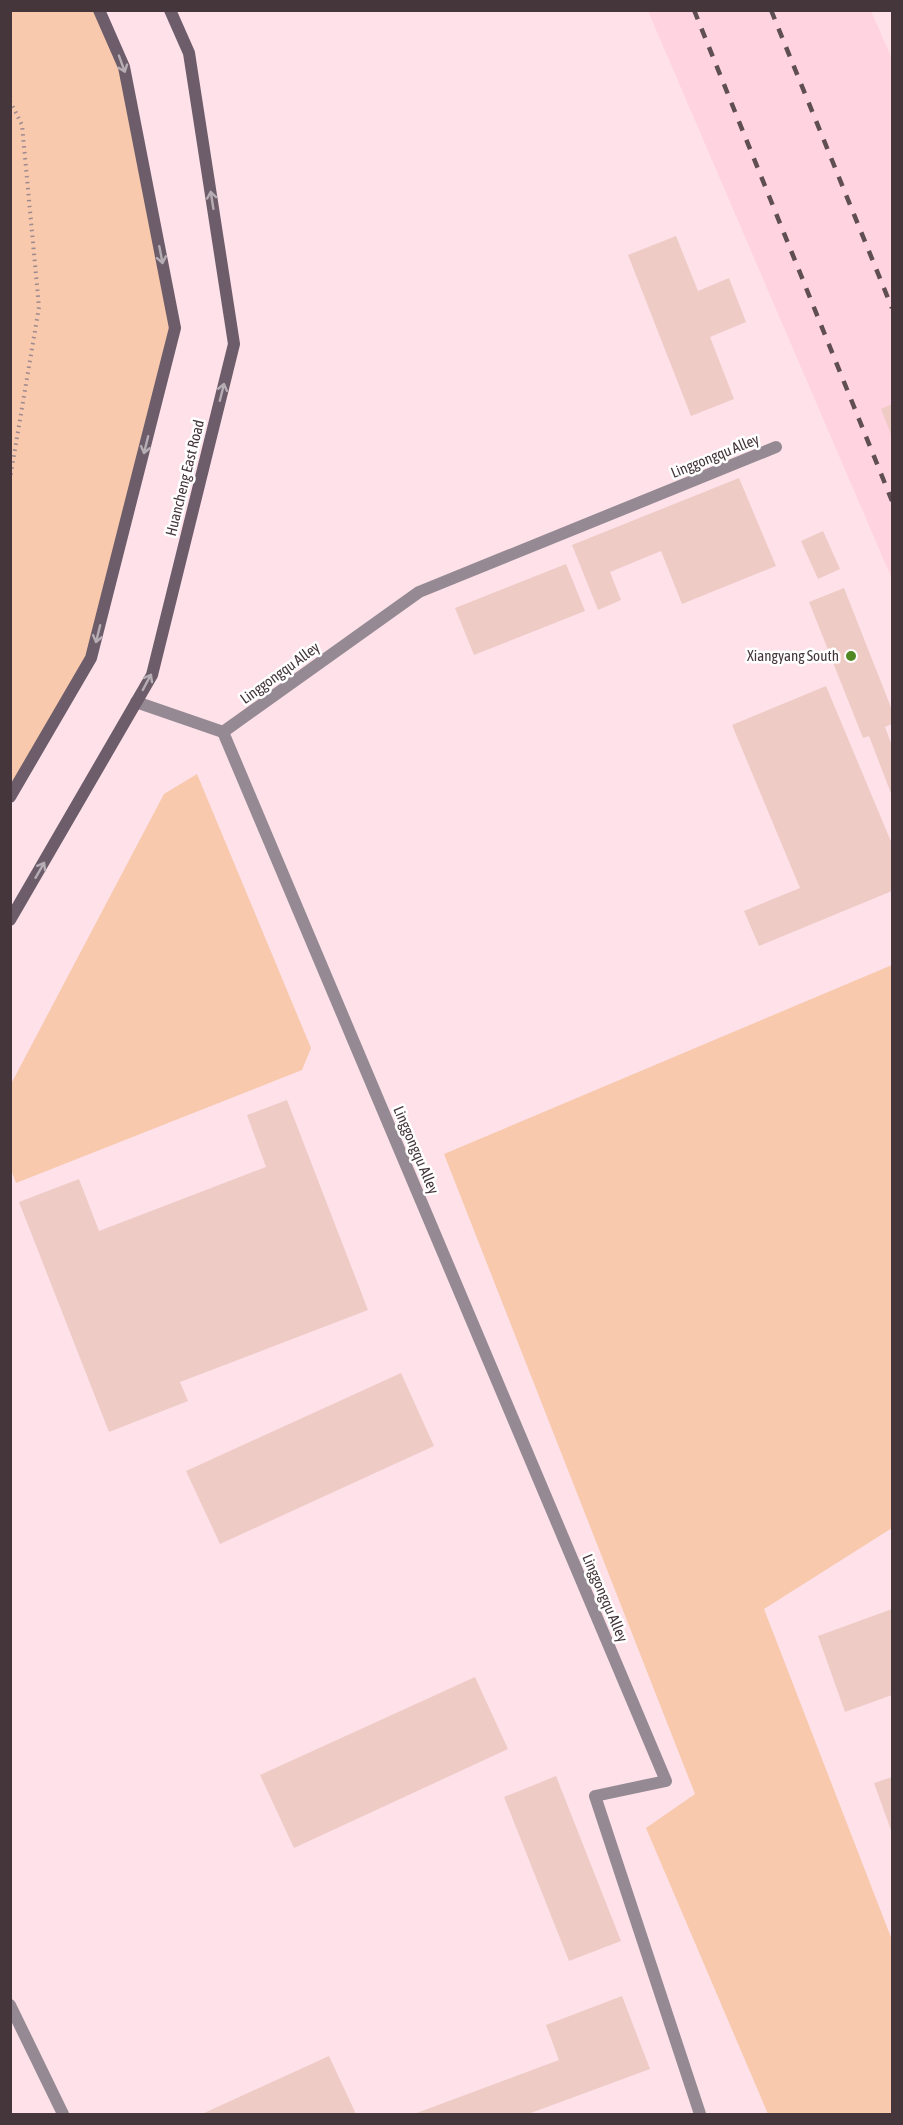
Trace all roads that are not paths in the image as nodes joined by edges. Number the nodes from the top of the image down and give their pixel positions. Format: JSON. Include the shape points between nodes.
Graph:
{"nodes":[{"id":1,"x":99,"y":10,"type":"edge"},
{"id":2,"x":170,"y":10,"type":"edge"},
{"id":3,"x":776,"y":447,"type":"dead end"},
{"id":4,"x":136,"y":702,"type":"junction"},
{"id":5,"x":223,"y":732,"type":"junction"},
{"id":6,"x":10,"y":797,"type":"edge"},
{"id":7,"x":10,"y":920,"type":"edge"},
{"id":8,"x":10,"y":2005,"type":"edge"},
{"id":9,"x":63,"y":2115,"type":"edge"},
{"id":10,"x":700,"y":2115,"type":"edge"}],
"edges":[{"from":1,"to":6,"type":"main road","one_way":true,"via":[[124,67],[175,328],[91,658]]},
{"from":4,"to":2,"type":"main road","name":"Huancheng East Road","one_way":true,"via":[[152,675],[234,344],[189,53]]},
{"from":3,"to":5,"type":"street","name":"Linggongqu Alley","via":[[420,592]]},
{"from":4,"to":5,"type":"street"},
{"from":7,"to":4,"type":"main road","name":"Huancheng East Road","one_way":true},
{"from":5,"to":10,"type":"street","name":"Linggongqu Alley","via":[[666,1781],[595,1796]]},
{"from":8,"to":9,"type":"street"}]}
